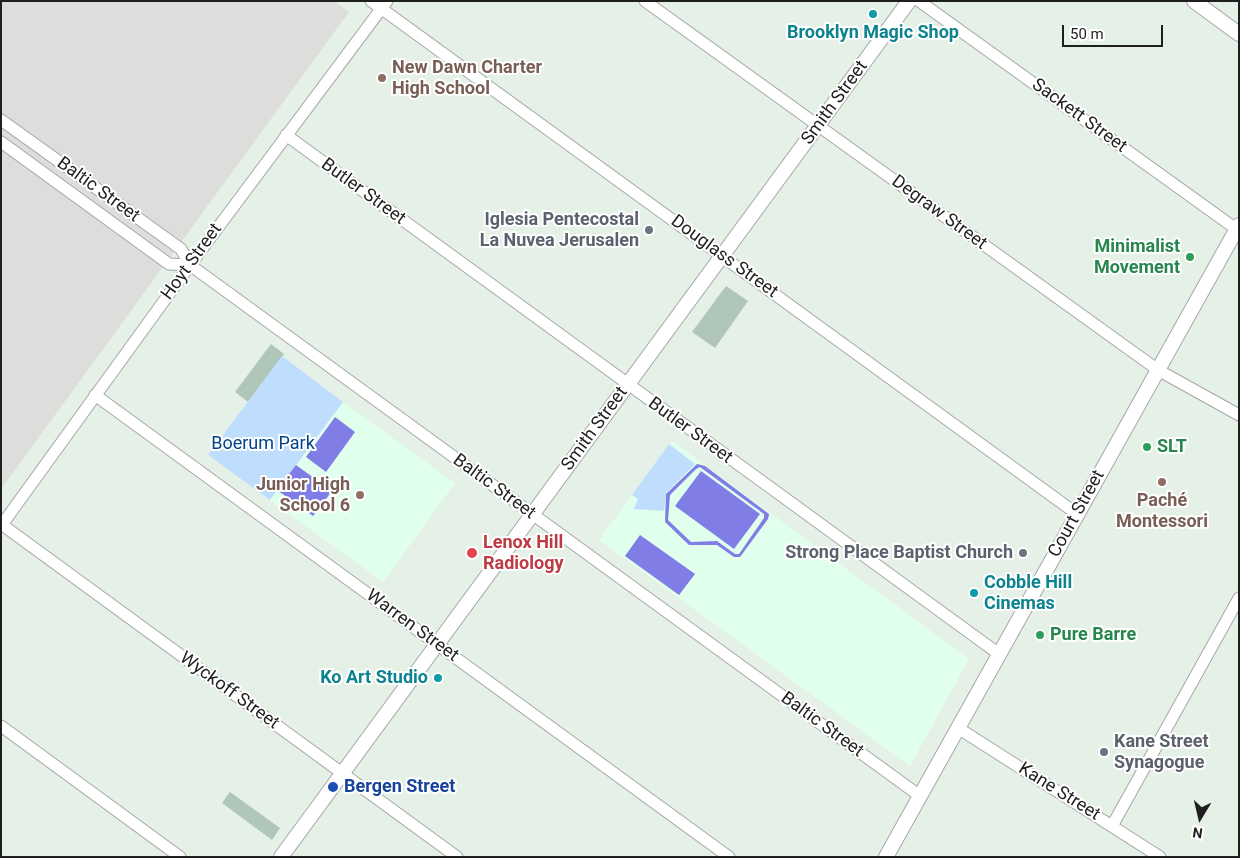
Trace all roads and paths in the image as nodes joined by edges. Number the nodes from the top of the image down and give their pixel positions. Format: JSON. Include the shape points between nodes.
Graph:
{"nodes":[{"id":1,"x":371,"y":1,"type":"edge"},
{"id":2,"x":645,"y":1,"type":"edge"},
{"id":3,"x":909,"y":1,"type":"edge"},
{"id":4,"x":919,"y":1,"type":"edge"},
{"id":5,"x":1194,"y":1,"type":"edge"},
{"id":6,"x":384,"y":5,"type":"edge"},
{"id":7,"x":1239,"y":34,"type":"edge"},
{"id":8,"x":1,"y":120,"type":"edge"},
{"id":9,"x":818,"y":126,"type":"junction"},
{"id":10,"x":286,"y":136,"type":"junction"},
{"id":11,"x":1,"y":142,"type":"edge"},
{"id":12,"x":1238,"y":228,"type":"edge"},
{"id":13,"x":723,"y":256,"type":"junction"},
{"id":14,"x":190,"y":265,"type":"junction"},
{"id":15,"x":1158,"y":370,"type":"junction"},
{"id":16,"x":628,"y":385,"type":"junction"},
{"id":17,"x":95,"y":395,"type":"junction"},
{"id":18,"x":1239,"y":415,"type":"edge"},
{"id":19,"x":1077,"y":514,"type":"junction"},
{"id":20,"x":533,"y":515,"type":"junction"},
{"id":21,"x":2,"y":525,"type":"edge"},
{"id":22,"x":1239,"y":598,"type":"edge"},
{"id":23,"x":437,"y":644,"type":"junction"},
{"id":24,"x":999,"y":654,"type":"junction"},
{"id":25,"x":1,"y":726,"type":"edge"},
{"id":26,"x":958,"y":728,"type":"junction"},
{"id":27,"x":342,"y":774,"type":"junction"},
{"id":28,"x":920,"y":796,"type":"junction"},
{"id":29,"x":1112,"y":826,"type":"junction"},
{"id":30,"x":180,"y":857,"type":"edge"},
{"id":31,"x":280,"y":857,"type":"edge"},
{"id":32,"x":457,"y":857,"type":"edge"},
{"id":33,"x":729,"y":857,"type":"edge"},
{"id":34,"x":886,"y":857,"type":"edge"},
{"id":35,"x":1160,"y":857,"type":"edge"}],
"edges":[{"from":1,"to":6,"type":"street","name":"Douglass Street"},
{"from":2,"to":9,"type":"street","name":"Degraw Street"},
{"from":3,"to":9,"type":"street","name":"Smith Street"},
{"from":4,"to":12,"type":"street","name":"Sackett Street"},
{"from":5,"to":7,"type":"street"},
{"from":6,"to":10,"type":"street","name":"Hoyt Street"},
{"from":6,"to":13,"type":"street","name":"Douglass Street"},
{"from":8,"to":14,"type":"street","name":"Baltic Street","via":[[181,249]]},
{"from":9,"to":13,"type":"street","name":"Smith Street"},
{"from":9,"to":15,"type":"street","name":"Degraw Street"},
{"from":10,"to":14,"type":"street","name":"Hoyt Street"},
{"from":10,"to":16,"type":"street","name":"Butler Street"},
{"from":11,"to":14,"type":"street","name":"Baltic Street","via":[[169,264]]},
{"from":12,"to":15,"type":"street","name":"Court Street"},
{"from":13,"to":16,"type":"street","name":"Smith Street"},
{"from":13,"to":19,"type":"street","name":"Douglass Street"},
{"from":14,"to":17,"type":"street","name":"Hoyt Street"},
{"from":14,"to":20,"type":"street","name":"Baltic Street"},
{"from":15,"to":18,"type":"street","name":"Degraw Street"},
{"from":15,"to":19,"type":"street","name":"Court Street"},
{"from":16,"to":20,"type":"street","name":"Smith Street"},
{"from":16,"to":24,"type":"street","name":"Butler Street"},
{"from":17,"to":21,"type":"street","name":"Hoyt Street"},
{"from":17,"to":23,"type":"street","name":"Warren Street"},
{"from":19,"to":24,"type":"street","name":"Court Street"},
{"from":20,"to":23,"type":"street","name":"Smith Street"},
{"from":20,"to":28,"type":"street","name":"Baltic Street"},
{"from":21,"to":27,"type":"street","name":"Wyckoff Street"},
{"from":22,"to":29,"type":"street"},
{"from":23,"to":27,"type":"street","name":"Smith Street"},
{"from":23,"to":33,"type":"street","name":"Warren Street"},
{"from":24,"to":26,"type":"street","name":"Court Street"},
{"from":25,"to":30,"type":"street"},
{"from":26,"to":28,"type":"street","name":"Court Street"},
{"from":26,"to":29,"type":"street","name":"Kane Street"},
{"from":27,"to":31,"type":"street","name":"Smith Street"},
{"from":27,"to":32,"type":"street","name":"Wyckoff Street"},
{"from":28,"to":34,"type":"street","name":"Court Street"},
{"from":29,"to":35,"type":"street","name":"Kane Street"}]}
